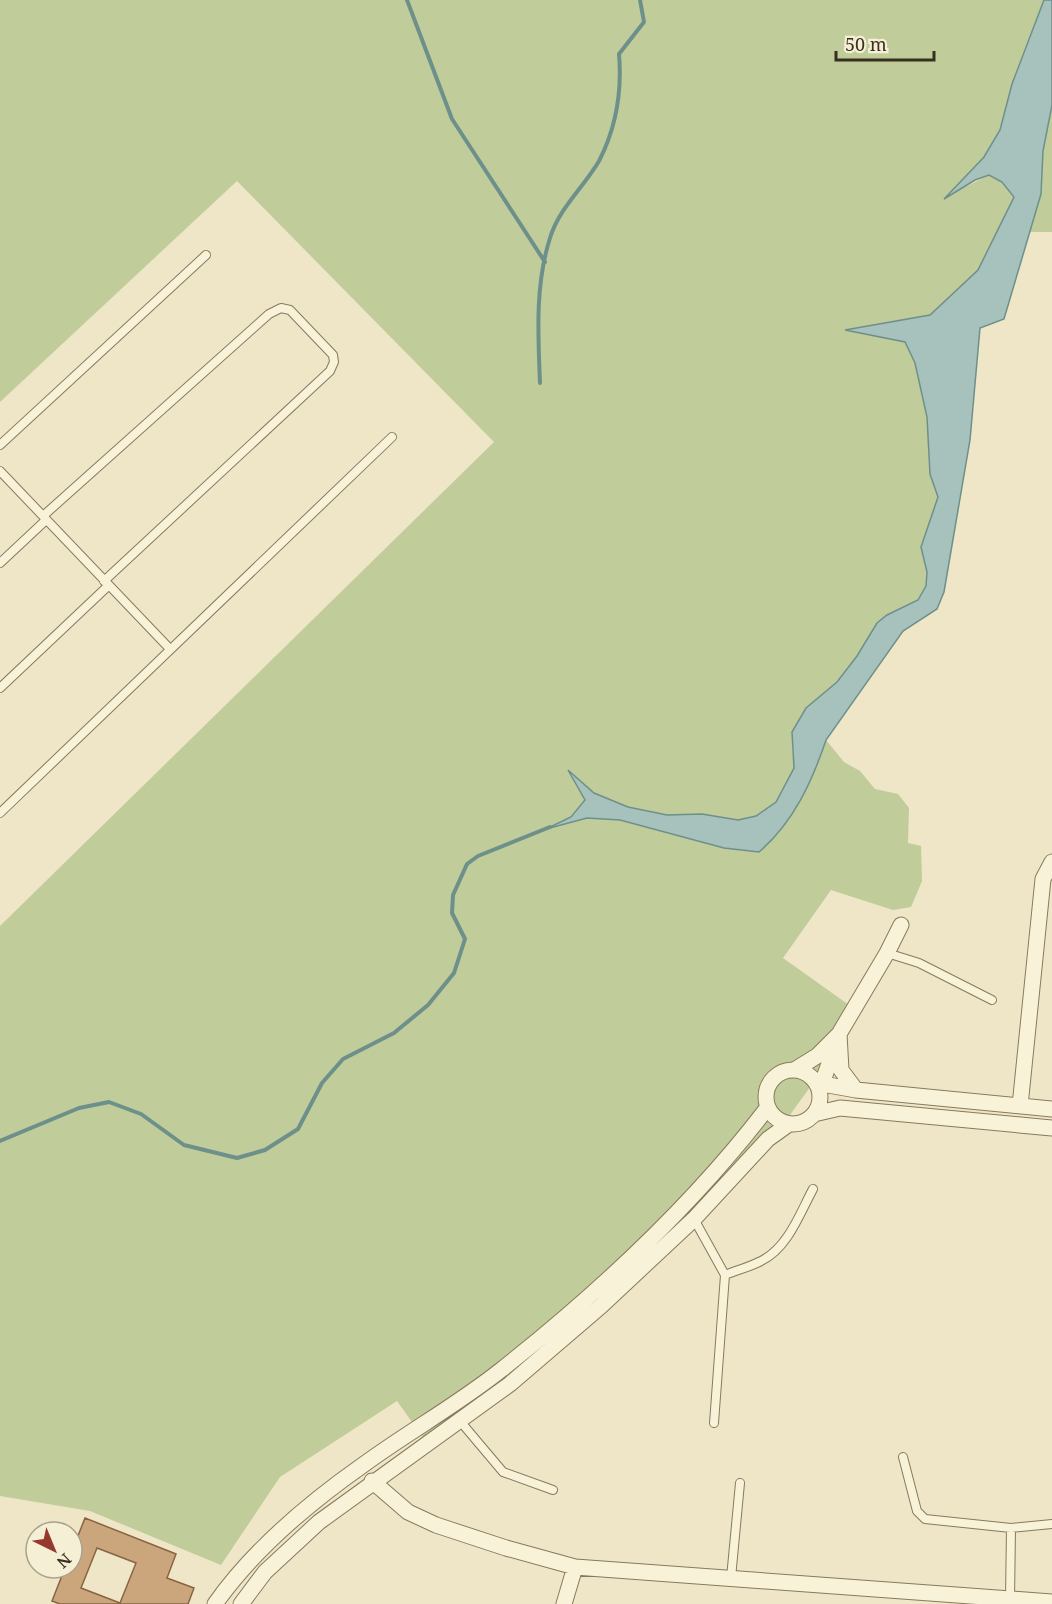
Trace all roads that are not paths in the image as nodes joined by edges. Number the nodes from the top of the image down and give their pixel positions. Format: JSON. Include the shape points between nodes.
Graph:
{"nodes":[{"id":1,"x":206,"y":255,"type":"dead end"},
{"id":2,"x":392,"y":437,"type":"dead end"},
{"id":3,"x":0,"y":445,"type":"edge"},
{"id":4,"x":0,"y":471,"type":"edge"},
{"id":5,"x":44,"y":518,"type":"junction"},
{"id":6,"x":0,"y":563,"type":"edge"},
{"id":7,"x":106,"y":583,"type":"junction"},
{"id":8,"x":170,"y":650,"type":"junction"},
{"id":9,"x":0,"y":688,"type":"edge"},
{"id":10,"x":1,"y":810,"type":"edge"},
{"id":11,"x":1052,"y":862,"type":"edge"},
{"id":12,"x":901,"y":925,"type":"dead end"},
{"id":13,"x":887,"y":953,"type":"junction"},
{"id":14,"x":992,"y":1000,"type":"dead end"},
{"id":15,"x":839,"y":1034,"type":"junction"},
{"id":16,"x":796,"y":1069,"type":"junction"},
{"id":17,"x":820,"y":1083,"type":"junction"},
{"id":18,"x":856,"y":1090,"type":"junction"},
{"id":19,"x":1020,"y":1106,"type":"junction"},
{"id":20,"x":768,"y":1107,"type":"junction"},
{"id":21,"x":1052,"y":1109,"type":"edge"},
{"id":22,"x":814,"y":1114,"type":"junction"},
{"id":23,"x":789,"y":1124,"type":"junction"},
{"id":24,"x":1052,"y":1128,"type":"edge"},
{"id":25,"x":813,"y":1188,"type":"dead end"},
{"id":26,"x":694,"y":1219,"type":"junction"},
{"id":27,"x":725,"y":1275,"type":"junction"},
{"id":28,"x":460,"y":1421,"type":"junction"},
{"id":29,"x":714,"y":1423,"type":"dead end"},
{"id":30,"x":903,"y":1457,"type":"dead end"},
{"id":31,"x":372,"y":1481,"type":"junction"},
{"id":32,"x":740,"y":1483,"type":"dead end"},
{"id":33,"x":553,"y":1490,"type":"dead end"},
{"id":34,"x":1052,"y":1524,"type":"edge"},
{"id":35,"x":1011,"y":1528,"type":"junction"},
{"id":36,"x":575,"y":1567,"type":"junction"},
{"id":37,"x":730,"y":1578,"type":"junction"},
{"id":38,"x":1010,"y":1600,"type":"junction"},
{"id":39,"x":1052,"y":1602,"type":"edge"},
{"id":40,"x":215,"y":1604,"type":"edge"},
{"id":41,"x":241,"y":1604,"type":"edge"},
{"id":42,"x":564,"y":1604,"type":"edge"}],
"edges":[{"from":1,"to":3,"type":"lane"},
{"from":2,"to":8,"type":"lane"},
{"from":4,"to":5,"type":"lane"},
{"from":5,"to":6,"type":"lane"},
{"from":5,"to":7,"type":"lane"},
{"from":5,"to":7,"type":"lane","via":[[269,314],[281,308],[290,310],[333,355],[330,371]]},
{"from":7,"to":8,"type":"lane"},
{"from":7,"to":9,"type":"lane"},
{"from":8,"to":10,"type":"lane"},
{"from":11,"to":19,"type":"street","via":[[1043,879]]},
{"from":12,"to":13,"type":"street"},
{"from":13,"to":14,"type":"lane","via":[[919,963]]},
{"from":13,"to":15,"type":"street"},
{"from":15,"to":16,"type":"street","via":[[817,1056]]},
{"from":15,"to":17,"type":"street"},
{"from":15,"to":18,"type":"street","via":[[840,1070]]},
{"from":16,"to":17,"type":"street"},
{"from":16,"to":20,"type":"street","via":[[771,1080],[766,1096]]},
{"from":17,"to":18,"type":"street"},
{"from":17,"to":22,"type":"street","via":[[821,1098]]},
{"from":18,"to":19,"type":"street"},
{"from":19,"to":21,"type":"street"},
{"from":20,"to":23,"type":"street","via":[[774,1116]]},
{"from":20,"to":40,"type":"street","via":[[681,1207],[589,1294],[501,1370],[362,1465],[302,1514],[252,1560]]},
{"from":22,"to":23,"type":"street","via":[[806,1121]]},
{"from":22,"to":24,"type":"street","via":[[840,1108]]},
{"from":23,"to":26,"type":"street","via":[[768,1139]]},
{"from":25,"to":27,"type":"lane","via":[[776,1251],[763,1261]]},
{"from":26,"to":27,"type":"lane"},
{"from":26,"to":28,"type":"street","via":[[601,1306]]},
{"from":27,"to":29,"type":"lane"},
{"from":28,"to":31,"type":"street"},
{"from":28,"to":33,"type":"lane","via":[[503,1472]]},
{"from":30,"to":35,"type":"lane","via":[[917,1511],[925,1519]]},
{"from":31,"to":36,"type":"street","via":[[408,1512],[436,1525]]},
{"from":31,"to":41,"type":"street","via":[[293,1545],[265,1572]]},
{"from":32,"to":37,"type":"lane"},
{"from":34,"to":35,"type":"lane"},
{"from":35,"to":38,"type":"lane"},
{"from":36,"to":37,"type":"street"},
{"from":36,"to":42,"type":"street"},
{"from":37,"to":38,"type":"street"},
{"from":38,"to":39,"type":"street"}]}
